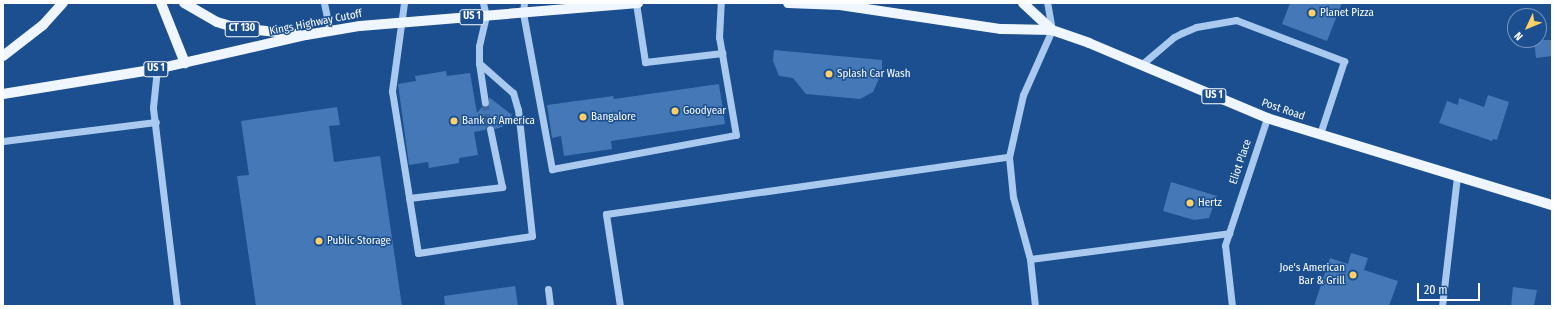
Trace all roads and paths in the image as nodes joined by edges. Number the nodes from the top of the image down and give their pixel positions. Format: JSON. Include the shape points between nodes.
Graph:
{"nodes":[{"id":1,"x":63,"y":3,"type":"edge"},
{"id":2,"x":161,"y":3,"type":"edge"},
{"id":3,"x":184,"y":3,"type":"edge"},
{"id":4,"x":324,"y":3,"type":"edge"},
{"id":5,"x":404,"y":3,"type":"edge"},
{"id":6,"x":484,"y":3,"type":"edge"},
{"id":7,"x":637,"y":3,"type":"edge"},
{"id":8,"x":721,"y":3,"type":"edge"},
{"id":9,"x":788,"y":3,"type":"edge"},
{"id":10,"x":1023,"y":3,"type":"edge"},
{"id":11,"x":1047,"y":3,"type":"edge"},
{"id":12,"x":524,"y":8,"type":"edge"},
{"id":13,"x":486,"y":16,"type":"junction"},
{"id":14,"x":403,"y":22,"type":"junction"},
{"id":15,"x":1052,"y":30,"type":"junction"},
{"id":16,"x":330,"y":31,"type":"junction"},
{"id":17,"x":306,"y":35,"type":"junction"},
{"id":18,"x":722,"y":53,"type":"junction"},
{"id":19,"x":3,"y":56,"type":"edge"},
{"id":20,"x":185,"y":63,"type":"junction"},
{"id":21,"x":479,"y":63,"type":"junction"},
{"id":22,"x":1141,"y":65,"type":"junction"},
{"id":23,"x":157,"y":69,"type":"junction"},
{"id":24,"x":3,"y":94,"type":"edge"},
{"id":25,"x":485,"y":103,"type":"tunnel mouth"},
{"id":26,"x":1267,"y":118,"type":"junction"},
{"id":27,"x":156,"y":122,"type":"junction"},
{"id":28,"x":490,"y":130,"type":"tunnel mouth"},
{"id":29,"x":1320,"y":134,"type":"junction"},
{"id":30,"x":3,"y":140,"type":"edge"},
{"id":31,"x":1009,"y":157,"type":"junction"},
{"id":32,"x":1457,"y":176,"type":"junction"},
{"id":33,"x":409,"y":198,"type":"junction"},
{"id":34,"x":1552,"y":206,"type":"edge"},
{"id":35,"x":1229,"y":233,"type":"junction"},
{"id":36,"x":1030,"y":259,"type":"junction"},
{"id":37,"x":548,"y":289,"type":"dead end"},
{"id":38,"x":177,"y":306,"type":"edge"},
{"id":39,"x":550,"y":306,"type":"edge"},
{"id":40,"x":620,"y":306,"type":"edge"},
{"id":41,"x":1035,"y":306,"type":"edge"},
{"id":42,"x":1232,"y":306,"type":"edge"},
{"id":43,"x":1442,"y":306,"type":"edge"}],
"edges":[{"from":1,"to":19,"type":"main road","via":[[43,26]]},
{"from":2,"to":20,"type":"main road"},
{"from":3,"to":17,"type":"main road","number":"CT 130","via":[[217,22],[237,28]]},
{"from":4,"to":16,"type":"street"},
{"from":5,"to":14,"type":"street"},
{"from":6,"to":13,"type":"street"},
{"from":7,"to":12,"type":"main road","name":"Kings Highway Cutoff","number":"US 1"},
{"from":7,"to":18,"type":"street","via":[[645,62]]},
{"from":8,"to":18,"type":"street","via":[[719,37]]},
{"from":9,"to":15,"type":"main road","number":"US 1","via":[[840,5],[1001,29]]},
{"from":10,"to":15,"type":"main road","name":"Post Road","number":"US 1"},
{"from":11,"to":15,"type":"street"},
{"from":12,"to":13,"type":"main road","name":"Kings Highway Cutoff","number":"US 1"},
{"from":12,"to":18,"type":"street","via":[[552,169],[736,135]]},
{"from":13,"to":14,"type":"main road","name":"Kings Highway Cutoff","number":"US 1"},
{"from":13,"to":21,"type":"street","via":[[479,46]]},
{"from":14,"to":16,"type":"main road","name":"Kings Highway Cutoff","number":"US 1"},
{"from":14,"to":33,"type":"street","via":[[392,91]]},
{"from":15,"to":22,"type":"main road","name":"Post Road","number":"US 1"},
{"from":15,"to":31,"type":"street","via":[[1023,95]]},
{"from":16,"to":17,"type":"main road","name":"Kings Highway Cutoff","number":"US 1"},
{"from":17,"to":20,"type":"main road","name":"Kings Highway Cutoff","number":"US 1"},
{"from":20,"to":23,"type":"main road","name":"Kings Highway Cutoff","number":"US 1"},
{"from":21,"to":25,"type":"street"},
{"from":21,"to":33,"type":"street","via":[[513,93],[518,110],[532,236],[418,253]]},
{"from":22,"to":26,"type":"main road","name":"Post Road","number":"US 1"},
{"from":22,"to":29,"type":"street","via":[[1182,33],[1196,27],[1236,20],[1344,61]]},
{"from":23,"to":24,"type":"main road","name":"Kings Highway Cutoff","number":"US 1"},
{"from":23,"to":27,"type":"street","via":[[153,108]]},
{"from":26,"to":29,"type":"main road","name":"Post Road","number":"US 1"},
{"from":26,"to":35,"type":"street","name":"Eliot Place"},
{"from":27,"to":30,"type":"street"},
{"from":27,"to":38,"type":"street"},
{"from":28,"to":33,"type":"street","via":[[502,187]]},
{"from":29,"to":32,"type":"main road","name":"Post Road","number":"US 1"},
{"from":31,"to":36,"type":"street","via":[[1013,197]]},
{"from":31,"to":40,"type":"street","via":[[606,214]]},
{"from":32,"to":34,"type":"main road","name":"Post Road","number":"US 1"},
{"from":32,"to":43,"type":"street"},
{"from":35,"to":36,"type":"street"},
{"from":35,"to":42,"type":"street","name":"Eliot Place","via":[[1225,245]]},
{"from":36,"to":41,"type":"street"},
{"from":37,"to":39,"type":"street"}]}
